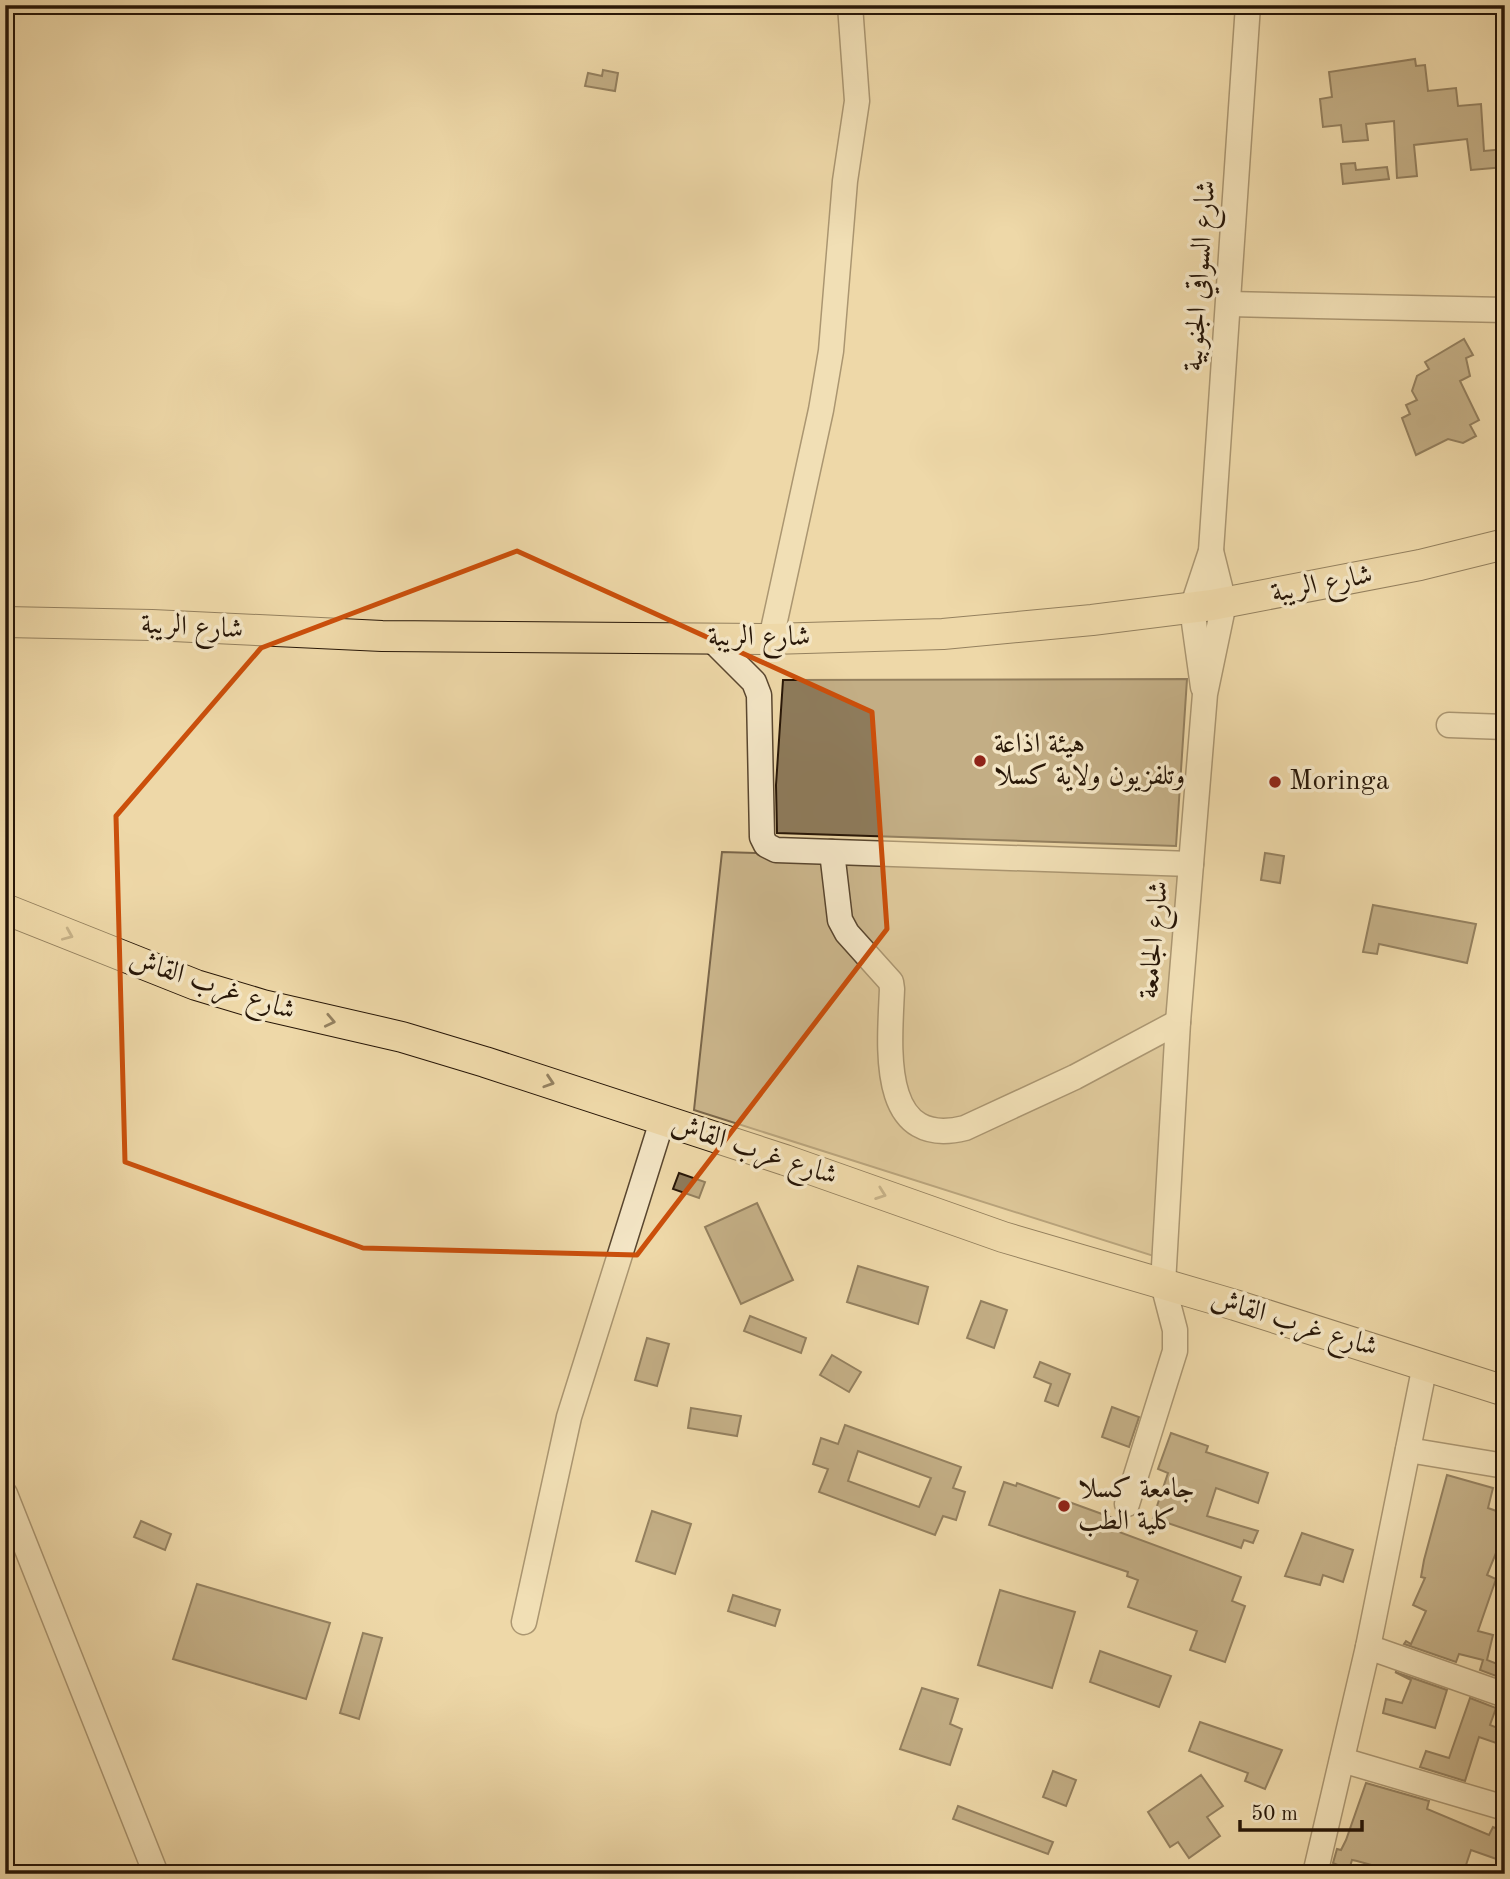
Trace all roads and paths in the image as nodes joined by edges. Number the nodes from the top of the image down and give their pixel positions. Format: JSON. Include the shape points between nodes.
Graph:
{"nodes":[{"id":1,"x":850,"y":5,"type":"edge"},
{"id":2,"x":1248,"y":5,"type":"edge"},
{"id":3,"x":1229,"y":304,"type":"junction"},
{"id":4,"x":1505,"y":310,"type":"edge"},
{"id":5,"x":1505,"y":544,"type":"edge"},
{"id":6,"x":1211,"y":551,"type":"junction"},
{"id":7,"x":1224,"y":603,"type":"junction"},
{"id":8,"x":1192,"y":608,"type":"junction"},
{"id":9,"x":5,"y":622,"type":"edge"},
{"id":10,"x":710,"y":638,"type":"junction"},
{"id":11,"x":771,"y":639,"type":"junction"},
{"id":12,"x":1205,"y":694,"type":"junction"},
{"id":13,"x":1449,"y":725,"type":"dead end"},
{"id":14,"x":1505,"y":727,"type":"edge"},
{"id":15,"x":832,"y":852,"type":"junction"},
{"id":16,"x":1191,"y":864,"type":"junction"},
{"id":17,"x":5,"y":909,"type":"edge"},
{"id":18,"x":1178,"y":1022,"type":"junction"},
{"id":19,"x":662,"y":1121,"type":"junction"},
{"id":20,"x":1163,"y":1284,"type":"junction"},
{"id":21,"x":1424,"y":1365,"type":"junction"},
{"id":22,"x":1505,"y":1391,"type":"edge"},
{"id":23,"x":1408,"y":1450,"type":"junction"},
{"id":24,"x":1505,"y":1466,"type":"edge"},
{"id":25,"x":5,"y":1494,"type":"edge"},
{"id":26,"x":1127,"y":1504,"type":"dead end"},
{"id":27,"x":524,"y":1622,"type":"dead end"},
{"id":28,"x":1368,"y":1647,"type":"junction"},
{"id":29,"x":1503,"y":1688,"type":"edge"},
{"id":30,"x":1342,"y":1760,"type":"junction"},
{"id":31,"x":1505,"y":1808,"type":"edge"},
{"id":32,"x":156,"y":1874,"type":"edge"},
{"id":33,"x":1315,"y":1874,"type":"edge"}],
"edges":[{"from":1,"to":11,"type":"street","via":[[857,101],[843,194],[831,351]]},
{"from":2,"to":3,"type":"street","name":"شارع السواقي الجنوبية"},
{"from":3,"to":4,"type":"street"},
{"from":3,"to":6,"type":"street","name":"شارع السواقي الجنوبية"},
{"from":5,"to":7,"type":"main road","name":"شارع الريبة"},
{"from":6,"to":7,"type":"street","name":"شارع السواقي الجنوبية"},
{"from":6,"to":8,"type":"street","name":"شارع السواقي الجنوبية"},
{"from":7,"to":8,"type":"main road","name":"شارع الريبة"},
{"from":7,"to":12,"type":"street","name":"شارع الجامعة"},
{"from":8,"to":11,"type":"main road","name":"شارع الريبة","via":[[996,630]]},
{"from":8,"to":12,"type":"street"},
{"from":9,"to":10,"type":"main road","name":"شارع الريبة","via":[[321,635]]},
{"from":10,"to":11,"type":"main road","name":"شارع الريبة"},
{"from":10,"to":15,"type":"street","via":[[754,682],[759,695],[762,837],[766,845],[776,850]]},
{"from":12,"to":16,"type":"street","name":"شارع الجامعة"},
{"from":13,"to":14,"type":"street"},
{"from":15,"to":16,"type":"street"},
{"from":15,"to":18,"type":"street","via":[[840,920],[891,982],[890,1056],[896,1097],[912,1120],[927,1130],[947,1133],[965,1128]]},
{"from":16,"to":18,"type":"street","name":"شارع الجامعة"},
{"from":17,"to":19,"type":"main road","name":"شارع غرب القاش","one_way":true,"via":[[196,985],[402,1037]]},
{"from":18,"to":20,"type":"street","name":"شارع الجامعة"},
{"from":19,"to":20,"type":"main road","name":"شارع غرب القاش","one_way":true,"via":[[1003,1237]]},
{"from":19,"to":27,"type":"street","via":[[569,1417]]},
{"from":20,"to":21,"type":"main road","name":"شارع غرب القاش"},
{"from":20,"to":26,"type":"street","name":"شارع الجامعة","via":[[1175,1330],[1175,1351]]},
{"from":21,"to":22,"type":"main road","name":"شارع غرب القاش"},
{"from":21,"to":23,"type":"street"},
{"from":23,"to":24,"type":"street"},
{"from":23,"to":28,"type":"street"},
{"from":25,"to":32,"type":"street"},
{"from":28,"to":29,"type":"street"},
{"from":28,"to":30,"type":"street"},
{"from":30,"to":31,"type":"street"},
{"from":30,"to":33,"type":"street"}]}
